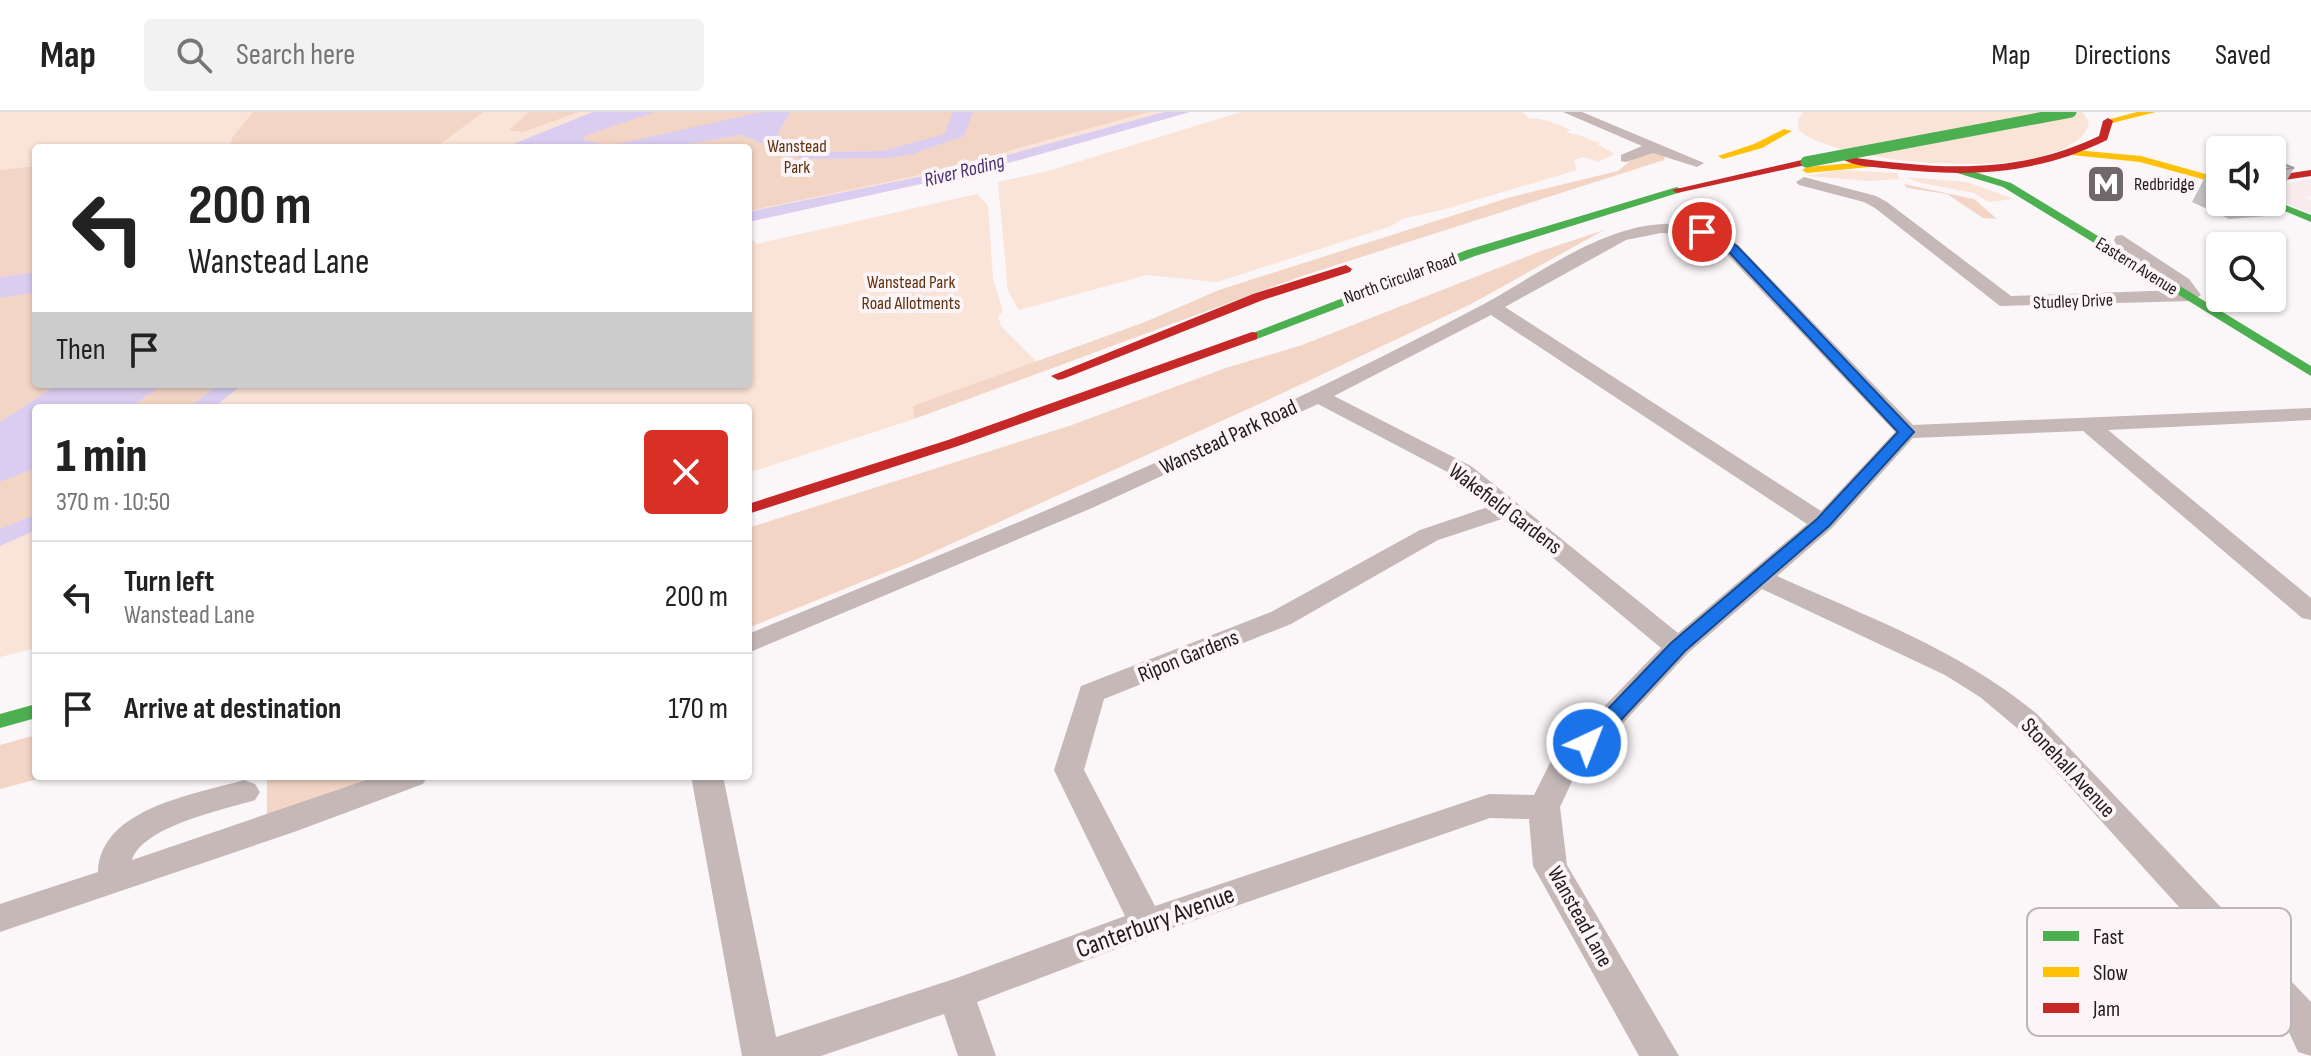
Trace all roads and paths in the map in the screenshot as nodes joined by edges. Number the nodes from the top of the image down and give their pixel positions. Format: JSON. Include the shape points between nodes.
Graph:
{"nodes":[{"id":1,"x":1570,"y":112,"type":"edge"},
{"id":2,"x":1981,"y":112,"type":"edge"},
{"id":3,"x":2071,"y":112,"type":"edge"},
{"id":4,"x":2151,"y":112,"type":"edge"},
{"id":5,"x":1788,"y":121,"type":"edge"},
{"id":6,"x":2103,"y":123,"type":"edge"},
{"id":7,"x":1649,"y":146,"type":"junction"},
{"id":8,"x":2076,"y":153,"type":"junction"},
{"id":9,"x":1626,"y":158,"type":"dead end"},
{"id":10,"x":2141,"y":159,"type":"junction"},
{"id":11,"x":1697,"y":163,"type":"junction"},
{"id":12,"x":1876,"y":164,"type":"junction"},
{"id":13,"x":1958,"y":170,"type":"junction"},
{"id":14,"x":1668,"y":171,"type":"dead end"},
{"id":15,"x":2311,"y":173,"type":"edge"},
{"id":16,"x":2043,"y":175,"type":"junction"},
{"id":17,"x":2206,"y":177,"type":"edge"},
{"id":18,"x":2286,"y":177,"type":"edge"},
{"id":19,"x":1804,"y":182,"type":"dead end"},
{"id":20,"x":1710,"y":206,"type":"dead end"},
{"id":21,"x":2286,"y":209,"type":"edge"},
{"id":22,"x":2311,"y":219,"type":"edge"},
{"id":23,"x":1702,"y":232,"type":"junction"},
{"id":24,"x":2122,"y":240,"type":"junction"},
{"id":25,"x":1362,"y":263,"type":"dead end"},
{"id":26,"x":2185,"y":297,"type":"junction"},
{"id":27,"x":1492,"y":307,"type":"junction"},
{"id":28,"x":2311,"y":351,"type":"edge"},
{"id":29,"x":2311,"y":372,"type":"edge"},
{"id":30,"x":1038,"y":384,"type":"dead end"},
{"id":31,"x":1316,"y":395,"type":"junction"},
{"id":32,"x":2311,"y":414,"type":"edge"},
{"id":33,"x":958,"y":421,"type":"dead end"},
{"id":34,"x":2089,"y":425,"type":"junction"},
{"id":35,"x":1907,"y":432,"type":"junction"},
{"id":36,"x":953,"y":443,"type":"junction"},
{"id":37,"x":752,"y":508,"type":"edge"},
{"id":38,"x":1510,"y":508,"type":"junction"},
{"id":39,"x":1823,"y":523,"type":"junction"},
{"id":40,"x":1760,"y":578,"type":"junction"},
{"id":41,"x":2311,"y":612,"type":"edge"},
{"id":42,"x":752,"y":642,"type":"edge"},
{"id":43,"x":1678,"y":647,"type":"junction"},
{"id":44,"x":32,"y":712,"type":"edge"},
{"id":45,"x":0,"y":721,"type":"edge"},
{"id":46,"x":401,"y":780,"type":"edge"},
{"id":47,"x":708,"y":780,"type":"edge"},
{"id":48,"x":244,"y":792,"type":"dead end"},
{"id":49,"x":1544,"y":807,"type":"junction"},
{"id":50,"x":114,"y":880,"type":"junction"},
{"id":51,"x":2201,"y":908,"type":"edge"},
{"id":52,"x":0,"y":918,"type":"edge"},
{"id":53,"x":1146,"y":923,"type":"junction"},
{"id":54,"x":956,"y":994,"type":"junction"},
{"id":55,"x":2291,"y":1006,"type":"edge"},
{"id":56,"x":2311,"y":1040,"type":"edge"},
{"id":57,"x":761,"y":1056,"type":"edge"},
{"id":58,"x":770,"y":1056,"type":"edge"},
{"id":59,"x":977,"y":1056,"type":"edge"},
{"id":60,"x":1660,"y":1056,"type":"edge"}],
"edges":[{"from":1,"to":7,"type":"street"},
{"from":2,"to":33,"type":"main road","name":"North Circular Road","via":[[1653,184],[1519,223]]},
{"from":3,"to":36,"type":"main road","name":"North Circular Road","bridge":true,"via":[[1656,195],[1471,253]]},
{"from":4,"to":6,"type":"main road"},
{"from":5,"to":11,"type":"main road","via":[[1758,146]]},
{"from":5,"to":12,"type":"main road","via":[[1815,150]]},
{"from":6,"to":8,"type":"main road"},
{"from":6,"to":10,"type":"main road","via":[[2117,149]]},
{"from":7,"to":9,"type":"street"},
{"from":7,"to":11,"type":"street"},
{"from":8,"to":10,"type":"main road"},
{"from":8,"to":16,"type":"main road"},
{"from":10,"to":17,"type":"main road"},
{"from":11,"to":14,"type":"main road"},
{"from":12,"to":13,"type":"main road"},
{"from":12,"to":36,"type":"main road","via":[[1797,172],[1608,222],[1190,370]]},
{"from":13,"to":16,"type":"main road"},
{"from":13,"to":26,"type":"main road","name":"Eastern Avenue","via":[[2007,185]]},
{"from":15,"to":18,"type":"main road"},
{"from":16,"to":24,"type":"main road","name":"Eastern Avenue"},
{"from":19,"to":26,"type":"street","name":"Studley Drive","via":[[1881,205],[2007,302]]},
{"from":20,"to":23,"type":"street","via":[[1704,210],[1712,226]]},
{"from":21,"to":22,"type":"main road"},
{"from":23,"to":27,"type":"street","name":"Wanstead Park Road","via":[[1655,227],[1620,236]]},
{"from":23,"to":35,"type":"street","via":[[1732,248]]},
{"from":24,"to":26,"type":"street","via":[[2192,291]]},
{"from":24,"to":28,"type":"main road","name":"Eastern Avenue"},
{"from":25,"to":30,"type":"main road","via":[[1258,297]]},
{"from":26,"to":29,"type":"main road","name":"Eastern Avenue"},
{"from":27,"to":31,"type":"street","name":"Wanstead Park Road"},
{"from":27,"to":39,"type":"street"},
{"from":31,"to":38,"type":"street","name":"Wakefield Gardens","via":[[1463,471]]},
{"from":31,"to":42,"type":"street","name":"Wanstead Park Road","via":[[1001,539]]},
{"from":32,"to":34,"type":"street"},
{"from":34,"to":35,"type":"street"},
{"from":34,"to":41,"type":"street"},
{"from":35,"to":39,"type":"street"},
{"from":36,"to":37,"type":"main road","name":"North Circular Road"},
{"from":38,"to":43,"type":"street","name":"Wakefield Gardens"},
{"from":38,"to":53,"type":"street","name":"Ripon Gardens","via":[[1429,535],[1281,618],[1091,693],[1069,770]]},
{"from":39,"to":40,"type":"street"},
{"from":40,"to":43,"type":"street"},
{"from":40,"to":51,"type":"street","name":"Stonehall Avenue","via":[[1955,668],[1990,690],[2027,721]]},
{"from":43,"to":49,"type":"street","via":[[1562,769]]},
{"from":44,"to":45,"type":"main road"},
{"from":46,"to":50,"type":"street"},
{"from":47,"to":57,"type":"street"},
{"from":48,"to":50,"type":"street","via":[[150,823],[128,837],[116,855]]},
{"from":49,"to":53,"type":"street","name":"Canterbury Avenue","via":[[1489,806]]},
{"from":49,"to":60,"type":"street","name":"Wanstead Lane","via":[[1550,866]]},
{"from":50,"to":52,"type":"street"},
{"from":53,"to":54,"type":"street","name":"Canterbury Avenue"},
{"from":54,"to":58,"type":"street","name":"Canterbury Avenue"},
{"from":54,"to":59,"type":"street"},
{"from":55,"to":56,"type":"street","name":"Stonehall Avenue"}]}
